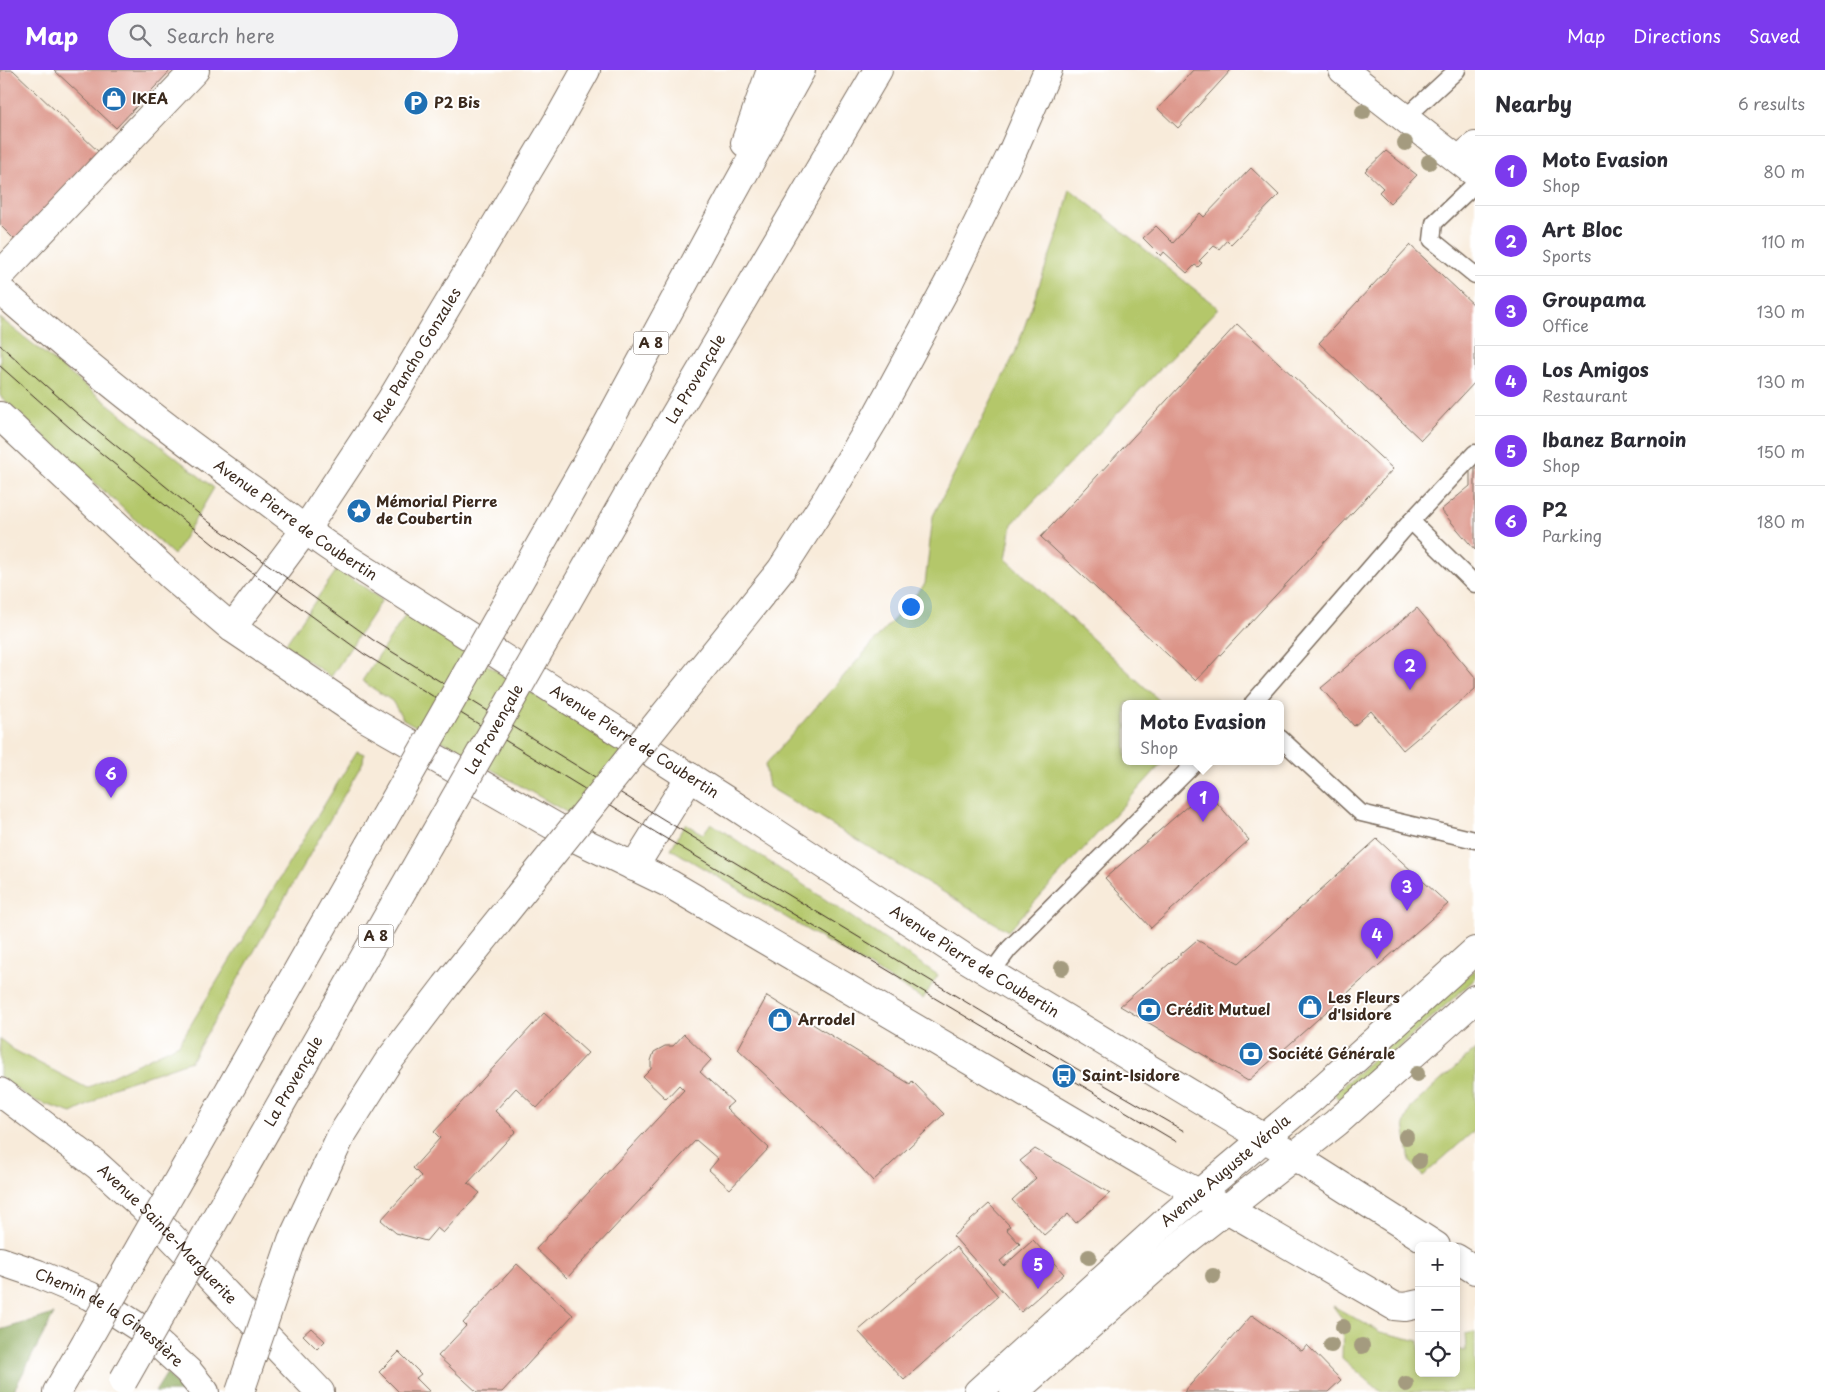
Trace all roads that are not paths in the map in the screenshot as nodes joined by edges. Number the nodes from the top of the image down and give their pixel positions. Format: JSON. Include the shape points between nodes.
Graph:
{"nodes":[{"id":1,"x":195,"y":70,"type":"edge"},
{"id":2,"x":586,"y":70,"type":"edge"},
{"id":3,"x":771,"y":70,"type":"edge"},
{"id":4,"x":801,"y":70,"type":"edge"},
{"id":5,"x":878,"y":70,"type":"edge"},
{"id":6,"x":1048,"y":70,"type":"edge"},
{"id":7,"x":1344,"y":70,"type":"edge"},
{"id":8,"x":1457,"y":70,"type":"edge"},
{"id":9,"x":1405,"y":118,"type":"junction"},
{"id":10,"x":1470,"y":160,"type":"edge"},
{"id":11,"x":1475,"y":184,"type":"edge"},
{"id":12,"x":718,"y":220,"type":"junction"},
{"id":13,"x":1475,"y":275,"type":"edge"},
{"id":14,"x":3,"y":280,"type":"edge"},
{"id":15,"x":0,"y":416,"type":"edge"},
{"id":16,"x":1475,"y":453,"type":"edge"},
{"id":17,"x":1411,"y":522,"type":"junction"},
{"id":18,"x":305,"y":530,"type":"junction"},
{"id":19,"x":1475,"y":584,"type":"edge"},
{"id":20,"x":232,"y":628,"type":"junction"},
{"id":21,"x":1256,"y":700,"type":"edge"},
{"id":22,"x":1284,"y":742,"type":"edge"},
{"id":23,"x":1193,"y":765,"type":"edge"},
{"id":24,"x":690,"y":777,"type":"junction"},
{"id":25,"x":1475,"y":840,"type":"edge"},
{"id":26,"x":634,"y":867,"type":"junction"},
{"id":27,"x":1475,"y":951,"type":"edge"},
{"id":28,"x":991,"y":973,"type":"junction"},
{"id":29,"x":1475,"y":998,"type":"edge"},
{"id":30,"x":0,"y":1092,"type":"edge"},
{"id":31,"x":1265,"y":1138,"type":"junction"},
{"id":32,"x":1294,"y":1156,"type":"junction"},
{"id":33,"x":1199,"y":1194,"type":"junction"},
{"id":34,"x":1227,"y":1209,"type":"junction"},
{"id":35,"x":1430,"y":1242,"type":"edge"},
{"id":36,"x":0,"y":1261,"type":"edge"},
{"id":37,"x":1460,"y":1261,"type":"edge"},
{"id":38,"x":1475,"y":1270,"type":"edge"},
{"id":39,"x":1415,"y":1305,"type":"edge"},
{"id":40,"x":119,"y":1386,"type":"edge"},
{"id":41,"x":57,"y":1392,"type":"edge"},
{"id":42,"x":205,"y":1392,"type":"edge"},
{"id":43,"x":240,"y":1392,"type":"edge"},
{"id":44,"x":320,"y":1392,"type":"edge"},
{"id":45,"x":978,"y":1392,"type":"edge"},
{"id":46,"x":1014,"y":1392,"type":"edge"}],
"edges":[{"from":1,"to":14,"type":"main road"},
{"from":2,"to":18,"type":"main road","name":"Rue Pancho Gonzales","via":[[391,400]]},
{"from":3,"to":12,"type":"main road"},
{"from":4,"to":12,"type":"main road","number":"A 8"},
{"from":5,"to":40,"type":"main road","name":"La Provençale","number":"A 8","bridge":true,"via":[[630,491]]},
{"from":6,"to":43,"type":"main road","bridge":true,"via":[[949,282],[878,415],[781,570],[446,986],[388,1062],[341,1136],[292,1240]]},
{"from":7,"to":9,"type":"main road"},
{"from":8,"to":9,"type":"lane"},
{"from":9,"to":10,"type":"main road"},
{"from":11,"to":13,"type":"lane","via":[[1434,223],[1432,240]]},
{"from":12,"to":41,"type":"main road","number":"A 8","bridge":true,"via":[[585,466]]},
{"from":14,"to":18,"type":"main road","name":"Avenue Pierre de Coubertin","via":[[32,318],[171,430]]},
{"from":15,"to":20,"type":"main road","via":[[171,576]]},
{"from":16,"to":17,"type":"lane"},
{"from":17,"to":19,"type":"lane"},
{"from":17,"to":21,"type":"lane"},
{"from":18,"to":20,"type":"main road","name":"Rue Pancho Gonzales"},
{"from":18,"to":24,"type":"main road","name":"Avenue Pierre de Coubertin"},
{"from":20,"to":26,"type":"main road","via":[[364,717],[577,839]]},
{"from":22,"to":25,"type":"lane","via":[[1361,813]]},
{"from":23,"to":28,"type":"lane","via":[[1009,950]]},
{"from":24,"to":26,"type":"main road"},
{"from":24,"to":28,"type":"main road","name":"Avenue Pierre de Coubertin"},
{"from":26,"to":33,"type":"main road","via":[[670,884]]},
{"from":27,"to":31,"type":"main road","name":"Avenue Auguste Vérola"},
{"from":28,"to":31,"type":"main road","name":"Avenue Pierre de Coubertin"},
{"from":29,"to":32,"type":"main road","name":"Avenue Auguste Vérola","via":[[1336,1123]]},
{"from":30,"to":44,"type":"main road","name":"Avenue Sainte-Marguerite","via":[[97,1165],[143,1207]]},
{"from":31,"to":32,"type":"main road","name":"Avenue Pierre de Coubertin"},
{"from":31,"to":33,"type":"main road","name":"Avenue Auguste Vérola"},
{"from":32,"to":34,"type":"main road","name":"Avenue Auguste Vérola"},
{"from":32,"to":35,"type":"main road","name":"Avenue Pierre de Coubertin"},
{"from":33,"to":34,"type":"main road"},
{"from":33,"to":45,"type":"main road","name":"Avenue Auguste Vérola"},
{"from":34,"to":39,"type":"main road","via":[[1394,1306]]},
{"from":34,"to":46,"type":"main road","name":"Avenue Auguste Vérola","via":[[1182,1244]]},
{"from":36,"to":42,"type":"main road","name":"Chemin de la Ginestière","via":[[90,1296],[142,1330],[188,1371]]},
{"from":37,"to":38,"type":"main road"}]}
